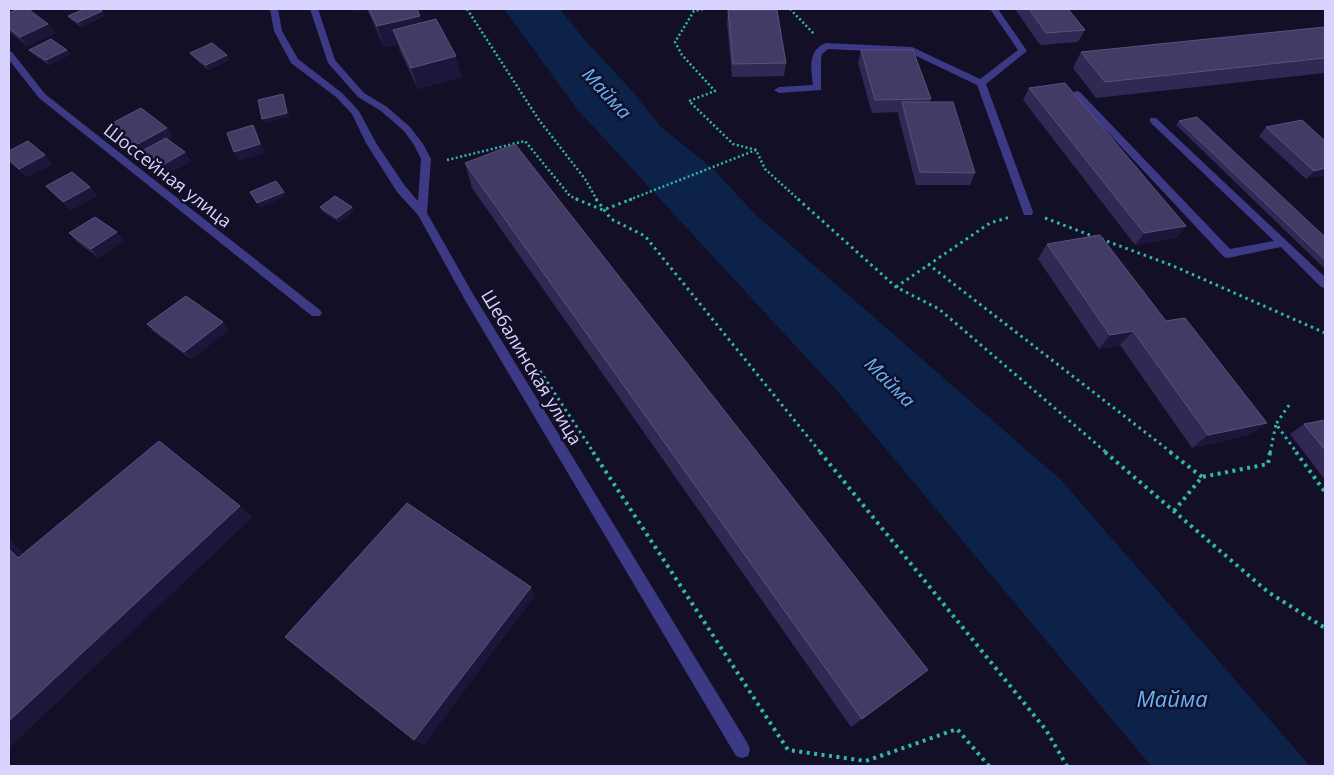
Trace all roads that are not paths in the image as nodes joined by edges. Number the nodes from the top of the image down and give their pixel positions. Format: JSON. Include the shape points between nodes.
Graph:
{"nodes":[{"id":1,"x":274,"y":9,"type":"edge"},
{"id":2,"x":314,"y":9,"type":"edge"},
{"id":3,"x":994,"y":9,"type":"edge"},
{"id":4,"x":9,"y":54,"type":"edge"},
{"id":5,"x":981,"y":83,"type":"junction"},
{"id":6,"x":779,"y":90,"type":"dead end"},
{"id":7,"x":1077,"y":94,"type":"edge"},
{"id":8,"x":1153,"y":120,"type":"dead end"},
{"id":9,"x":1028,"y":212,"type":"road end"},
{"id":10,"x":422,"y":213,"type":"junction"},
{"id":11,"x":1283,"y":243,"type":"junction"},
{"id":12,"x":1325,"y":284,"type":"edge"},
{"id":13,"x":316,"y":313,"type":"dead end"},
{"id":14,"x":742,"y":750,"type":"dead end"}],
"edges":[{"from":1,"to":10,"type":"street","name":"Шебалинская улица","via":[[278,31],[294,61],[339,95],[356,113],[401,189]]},
{"from":2,"to":10,"type":"street","via":[[331,61],[361,95],[390,114],[418,144],[426,160]]},
{"from":3,"to":5,"type":"street","via":[[1023,51]]},
{"from":4,"to":13,"type":"street","name":"Шоссейная улица","via":[[42,96]]},
{"from":5,"to":6,"type":"street","via":[[912,50],[826,46],[816,54],[818,88]]},
{"from":5,"to":9,"type":"street"},
{"from":7,"to":11,"type":"street","via":[[1228,254]]},
{"from":8,"to":11,"type":"street"},
{"from":10,"to":14,"type":"street","name":"Шебалинская улица","via":[[469,297]]},
{"from":11,"to":12,"type":"street"}]}
